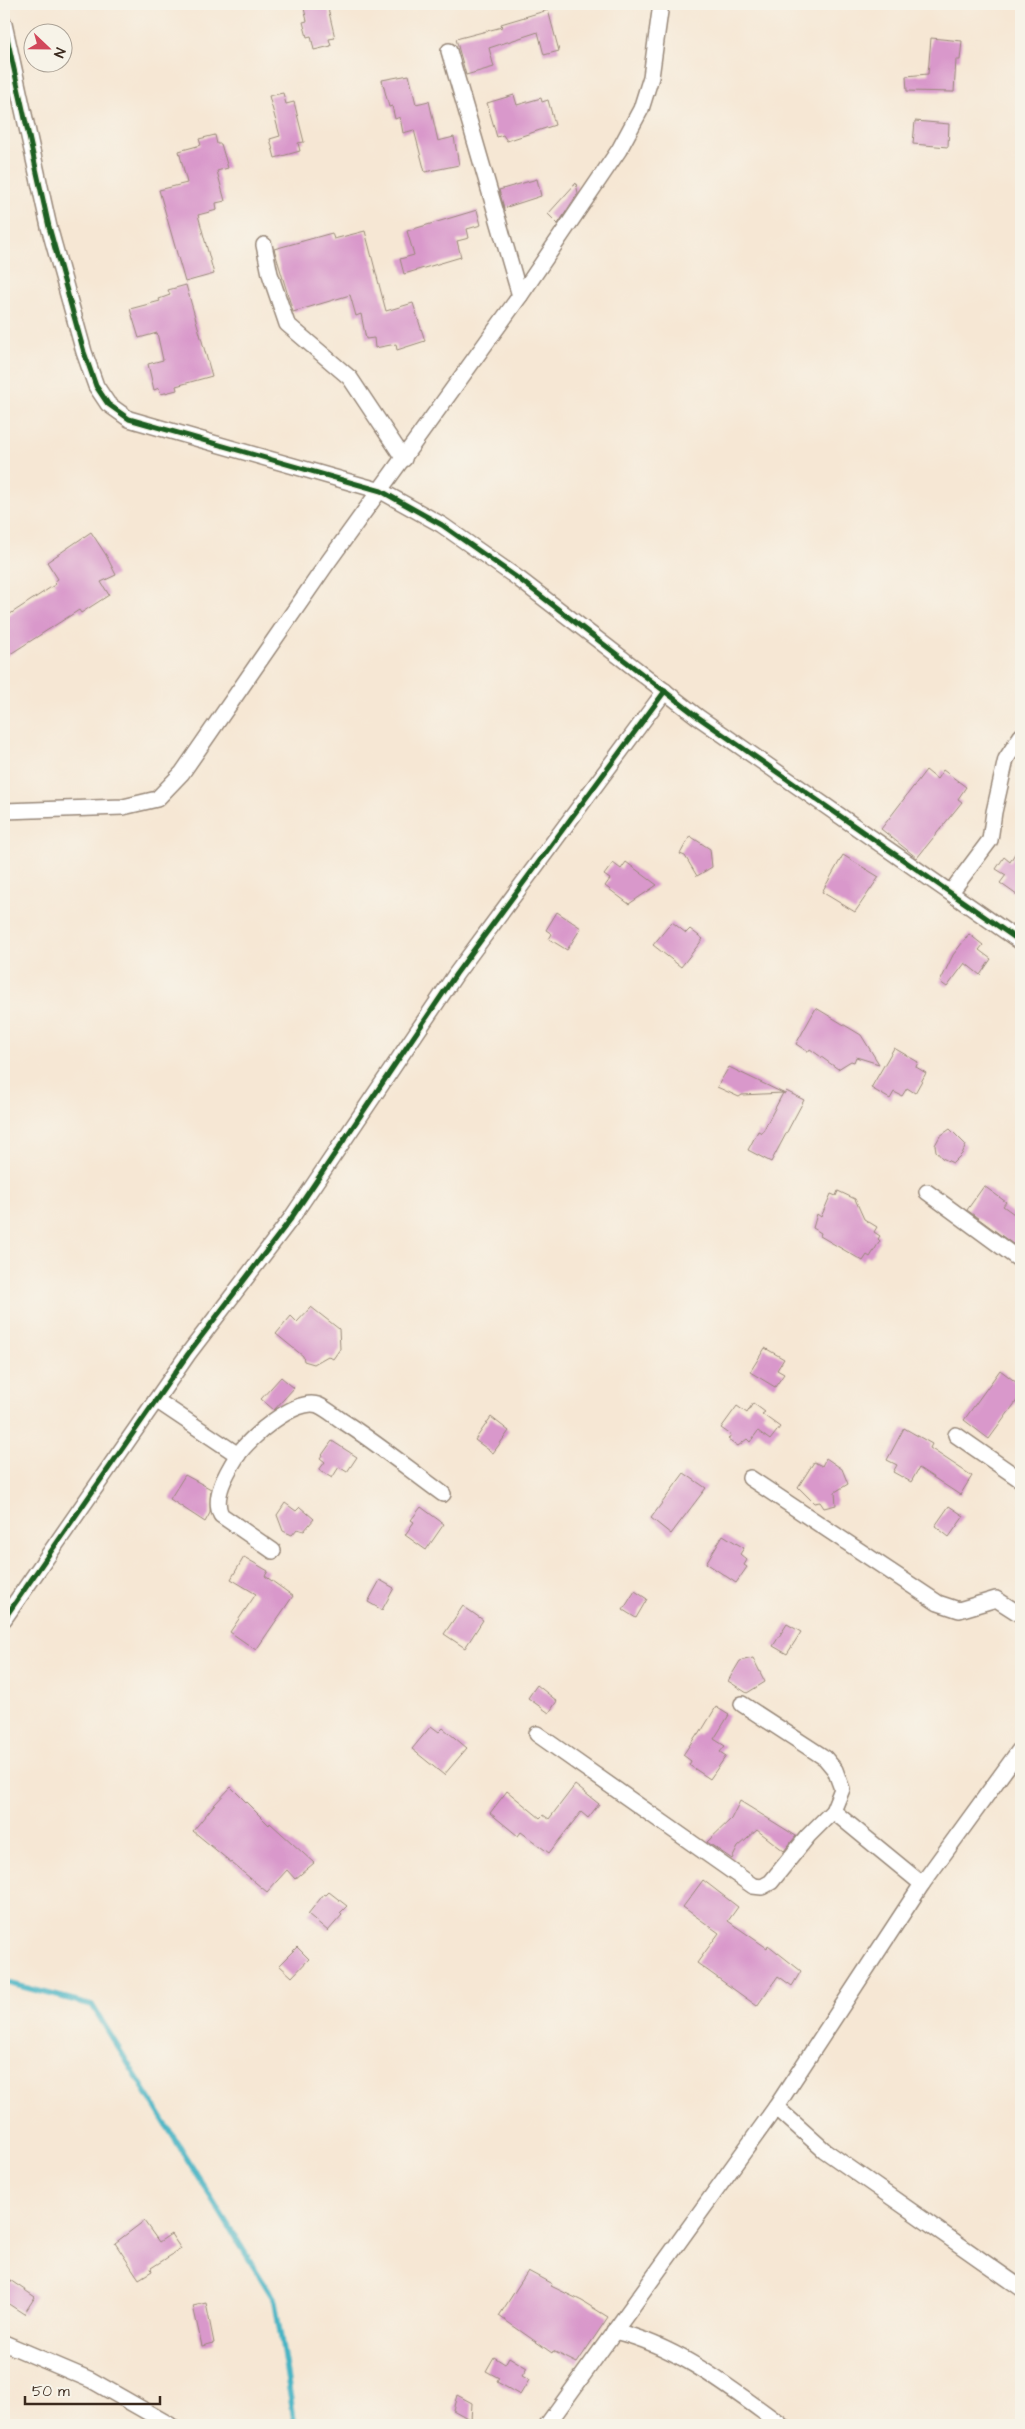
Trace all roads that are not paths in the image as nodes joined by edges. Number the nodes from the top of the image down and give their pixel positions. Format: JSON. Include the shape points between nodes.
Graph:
{"nodes":[{"id":1,"x":661,"y":4,"type":"edge"},
{"id":2,"x":4,"y":24,"type":"edge"},
{"id":3,"x":449,"y":51,"type":"dead end"},
{"id":4,"x":264,"y":245,"type":"dead end"},
{"id":5,"x":520,"y":296,"type":"junction"},
{"id":6,"x":404,"y":459,"type":"junction"},
{"id":7,"x":381,"y":491,"type":"junction"},
{"id":8,"x":665,"y":691,"type":"junction"},
{"id":9,"x":1021,"y":736,"type":"edge"},
{"id":10,"x":4,"y":811,"type":"edge"},
{"id":11,"x":951,"y":892,"type":"junction"},
{"id":12,"x":1021,"y":942,"type":"edge"},
{"id":13,"x":927,"y":1192,"type":"dead end"},
{"id":14,"x":1021,"y":1261,"type":"edge"},
{"id":15,"x":156,"y":1400,"type":"junction"},
{"id":16,"x":956,"y":1436,"type":"dead end"},
{"id":17,"x":238,"y":1455,"type":"junction"},
{"id":18,"x":750,"y":1478,"type":"dead end"},
{"id":19,"x":1021,"y":1480,"type":"edge"},
{"id":20,"x":443,"y":1494,"type":"dead end"},
{"id":21,"x":273,"y":1551,"type":"dead end"},
{"id":22,"x":1021,"y":1615,"type":"edge"},
{"id":23,"x":4,"y":1619,"type":"edge"},
{"id":24,"x":742,"y":1704,"type":"dead end"},
{"id":25,"x":537,"y":1734,"type":"dead end"},
{"id":26,"x":1021,"y":1748,"type":"edge"},
{"id":27,"x":833,"y":1811,"type":"junction"},
{"id":28,"x":922,"y":1884,"type":"junction"},
{"id":29,"x":776,"y":2107,"type":"junction"},
{"id":30,"x":1021,"y":2288,"type":"edge"},
{"id":31,"x":614,"y":2331,"type":"junction"},
{"id":32,"x":4,"y":2343,"type":"edge"},
{"id":33,"x":170,"y":2425,"type":"edge"},
{"id":34,"x":546,"y":2425,"type":"edge"},
{"id":35,"x":781,"y":2425,"type":"edge"}],
"edges":[{"from":1,"to":5,"type":"street","via":[[651,77],[641,109],[619,150]]},
{"from":2,"to":7,"type":"street","via":[[49,228],[84,352],[96,386],[108,404],[129,418]]},
{"from":3,"to":5,"type":"street"},
{"from":4,"to":6,"type":"street","via":[[287,324],[350,378]]},
{"from":5,"to":6,"type":"street"},
{"from":6,"to":7,"type":"street"},
{"from":7,"to":8,"type":"street","via":[[442,525],[519,579]]},
{"from":7,"to":10,"type":"street","via":[[182,773],[157,799],[124,807]]},
{"from":8,"to":11,"type":"street"},
{"from":8,"to":15,"type":"street","via":[[456,974],[290,1220]]},
{"from":9,"to":11,"type":"street","via":[[1006,759],[990,840]]},
{"from":11,"to":12,"type":"street"},
{"from":13,"to":14,"type":"street"},
{"from":15,"to":17,"type":"street"},
{"from":15,"to":23,"type":"street"},
{"from":16,"to":19,"type":"street"},
{"from":17,"to":20,"type":"street","via":[[277,1419],[298,1406],[317,1404]]},
{"from":17,"to":21,"type":"street","via":[[218,1495],[217,1508],[221,1515]]},
{"from":18,"to":22,"type":"street","via":[[938,1603],[959,1610],[996,1599]]},
{"from":24,"to":27,"type":"street","via":[[825,1758],[835,1770],[842,1789]]},
{"from":25,"to":27,"type":"street","via":[[753,1886],[762,1887],[772,1882],[808,1836]]},
{"from":26,"to":28,"type":"street"},
{"from":27,"to":28,"type":"street"},
{"from":28,"to":29,"type":"street"},
{"from":29,"to":30,"type":"street","via":[[824,2150]]},
{"from":29,"to":31,"type":"street"},
{"from":31,"to":34,"type":"street"},
{"from":31,"to":35,"type":"street","via":[[638,2337],[680,2355]]},
{"from":32,"to":33,"type":"street","via":[[92,2380]]}]}
